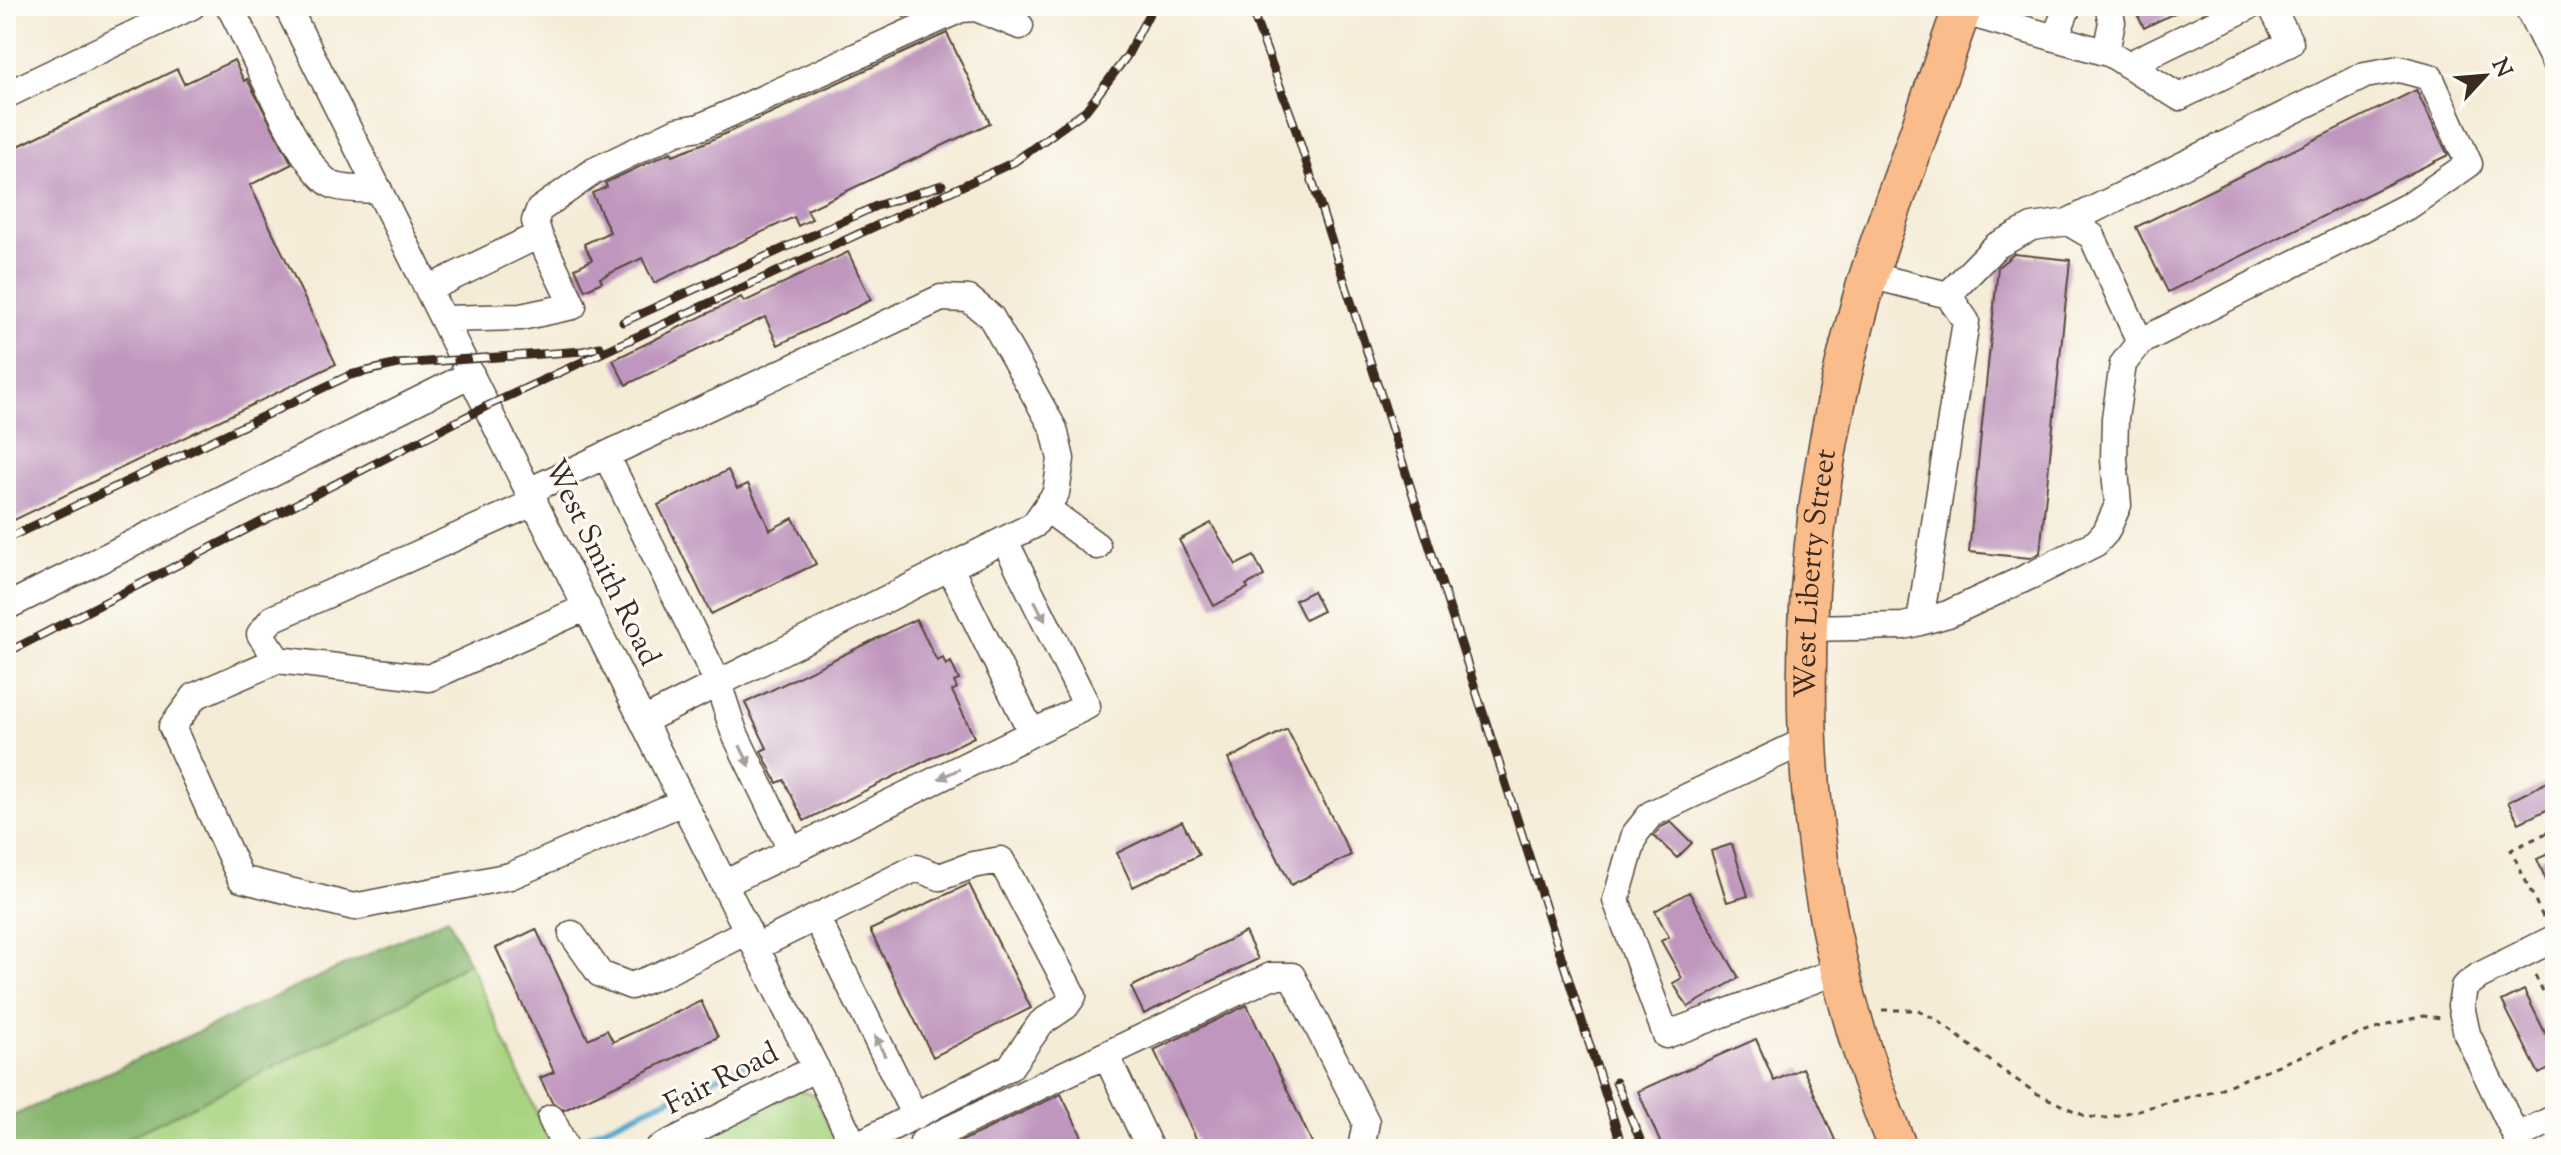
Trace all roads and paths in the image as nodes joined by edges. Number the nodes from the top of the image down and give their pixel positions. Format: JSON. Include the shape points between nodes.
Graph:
{"nodes":[{"id":1,"x":192,"y":6,"type":"edge"},
{"id":2,"x":229,"y":6,"type":"edge"},
{"id":3,"x":287,"y":6,"type":"edge"},
{"id":4,"x":2068,"y":6,"type":"edge"},
{"id":5,"x":2108,"y":6,"type":"edge"},
{"id":6,"x":2250,"y":6,"type":"edge"},
{"id":7,"x":2271,"y":6,"type":"edge"},
{"id":8,"x":2527,"y":6,"type":"edge"},
{"id":9,"x":1962,"y":8,"type":"edge"},
{"id":10,"x":1020,"y":26,"type":"dead end"},
{"id":11,"x":2055,"y":38,"type":"junction"},
{"id":12,"x":2117,"y":59,"type":"junction"},
{"id":13,"x":2555,"y":63,"type":"edge"},
{"id":14,"x":6,"y":95,"type":"edge"},
{"id":15,"x":379,"y":190,"type":"junction"},
{"id":16,"x":2068,"y":222,"type":"junction"},
{"id":17,"x":539,"y":235,"type":"junction"},
{"id":18,"x":1869,"y":275,"type":"junction"},
{"id":19,"x":428,"y":289,"type":"junction"},
{"id":20,"x":1948,"y":295,"type":"junction"},
{"id":21,"x":443,"y":319,"type":"junction"},
{"id":22,"x":2140,"y":342,"type":"junction"},
{"id":23,"x":471,"y":374,"type":"junction"},
{"id":24,"x":606,"y":455,"type":"junction"},
{"id":25,"x":532,"y":496,"type":"junction"},
{"id":26,"x":1046,"y":508,"type":"junction"},
{"id":27,"x":1005,"y":541,"type":"junction"},
{"id":28,"x":1097,"y":546,"type":"dead end"},
{"id":29,"x":950,"y":568,"type":"junction"},
{"id":30,"x":6,"y":607,"type":"edge"},
{"id":31,"x":587,"y":607,"type":"junction"},
{"id":32,"x":1920,"y":622,"type":"junction"},
{"id":33,"x":1808,"y":628,"type":"junction"},
{"id":34,"x":278,"y":660,"type":"junction"},
{"id":35,"x":718,"y":683,"type":"junction"},
{"id":36,"x":643,"y":721,"type":"junction"},
{"id":37,"x":1032,"y":733,"type":"junction"},
{"id":38,"x":1807,"y":740,"type":"junction"},
{"id":39,"x":683,"y":802,"type":"junction"},
{"id":40,"x":2555,"y":829,"type":"edge"},
{"id":41,"x":792,"y":852,"type":"junction"},
{"id":42,"x":724,"y":884,"type":"junction"},
{"id":43,"x":816,"y":917,"type":"junction"},
{"id":44,"x":572,"y":934,"type":"dead end"},
{"id":45,"x":2554,"y":938,"type":"edge"},
{"id":46,"x":752,"y":939,"type":"junction"},
{"id":47,"x":2525,"y":953,"type":"junction"},
{"id":48,"x":1840,"y":970,"type":"junction"},
{"id":49,"x":2555,"y":1015,"type":"edge"},
{"id":50,"x":1851,"y":1016,"type":"junction"},
{"id":51,"x":2466,"y":1027,"type":"junction"},
{"id":52,"x":1106,"y":1055,"type":"junction"},
{"id":53,"x":816,"y":1068,"type":"junction"},
{"id":54,"x":915,"y":1116,"type":"junction"},
{"id":55,"x":2555,"y":1118,"type":"edge"},
{"id":56,"x":2519,"y":1143,"type":"edge"},
{"id":57,"x":855,"y":1148,"type":"edge"},
{"id":58,"x":658,"y":1149,"type":"edge"},
{"id":59,"x":927,"y":1149,"type":"edge"},
{"id":60,"x":1150,"y":1149,"type":"edge"},
{"id":61,"x":1361,"y":1149,"type":"edge"},
{"id":62,"x":1898,"y":1149,"type":"edge"}],
"edges":[{"from":1,"to":14,"type":"street"},
{"from":2,"to":15,"type":"street","via":[[299,145],[321,175],[334,186]]},
{"from":3,"to":15,"type":"street","name":"West Smith Road"},
{"from":4,"to":11,"type":"street"},
{"from":5,"to":12,"type":"street"},
{"from":6,"to":12,"type":"street"},
{"from":7,"to":12,"type":"street","via":[[2290,43],[2179,97]]},
{"from":8,"to":13,"type":"street"},
{"from":9,"to":11,"type":"street"},
{"from":9,"to":18,"type":"highway","name":"West Liberty Street"},
{"from":10,"to":17,"type":"street","via":[[976,8],[961,9],[700,127],[677,131],[594,171],[539,210]]},
{"from":11,"to":12,"type":"street"},
{"from":15,"to":19,"type":"street","name":"West Smith Road"},
{"from":16,"to":20,"type":"street","via":[[2032,227],[1996,246]]},
{"from":16,"to":22,"type":"street","via":[[2092,236]]},
{"from":16,"to":22,"type":"street","via":[[2365,75],[2399,69],[2430,77],[2469,164],[2410,205]]},
{"from":17,"to":19,"type":"street"},
{"from":17,"to":21,"type":"street","via":[[573,306],[521,317]]},
{"from":18,"to":20,"type":"street"},
{"from":18,"to":33,"type":"highway","name":"West Liberty Street","via":[[1826,455]]},
{"from":19,"to":21,"type":"street","name":"West Smith Road"},
{"from":20,"to":32,"type":"street","via":[[1966,321]]},
{"from":21,"to":23,"type":"street","name":"West Smith Road"},
{"from":22,"to":32,"type":"street","via":[[2123,364],[2115,418],[2118,505],[2106,532],[2096,543],[2030,576]]},
{"from":23,"to":25,"type":"street","name":"West Smith Road"},
{"from":23,"to":30,"type":"street"},
{"from":24,"to":25,"type":"street"},
{"from":24,"to":26,"type":"street","via":[[915,308],[941,298],[969,299],[991,317],[1054,429],[1061,459],[1056,493]]},
{"from":24,"to":35,"type":"street"},
{"from":25,"to":31,"type":"street","name":"West Smith Road"},
{"from":25,"to":34,"type":"street","via":[[272,619],[260,634]]},
{"from":26,"to":27,"type":"street","via":[[1034,525]]},
{"from":26,"to":28,"type":"street"},
{"from":27,"to":29,"type":"street"},
{"from":27,"to":37,"type":"street","one_way":true,"via":[[1087,706]]},
{"from":29,"to":35,"type":"street"},
{"from":29,"to":37,"type":"street"},
{"from":31,"to":34,"type":"street","via":[[429,678]]},
{"from":31,"to":36,"type":"street","name":"West Smith Road"},
{"from":32,"to":33,"type":"street"},
{"from":33,"to":38,"type":"highway","name":"West Liberty Street"},
{"from":34,"to":39,"type":"street","via":[[195,696],[172,727],[241,879],[354,907],[510,876]]},
{"from":35,"to":36,"type":"street"},
{"from":35,"to":41,"type":"street","one_way":true,"via":[[734,732]]},
{"from":36,"to":39,"type":"street","name":"West Smith Road"},
{"from":37,"to":41,"type":"street","one_way":true},
{"from":38,"to":48,"type":"highway","name":"West Liberty Street","via":[[1814,829]]},
{"from":38,"to":48,"type":"street","via":[[1651,814],[1635,834],[1616,900],[1666,1035]]},
{"from":39,"to":42,"type":"street","name":"West Smith Road"},
{"from":40,"to":45,"type":"path","via":[[2511,850]]},
{"from":41,"to":42,"type":"street"},
{"from":42,"to":46,"type":"street","name":"West Smith Road"},
{"from":43,"to":46,"type":"street"},
{"from":54,"to":43,"type":"street","one_way":true},
{"from":43,"to":54,"type":"street","via":[[916,868],[940,877],[1001,860],[1073,996],[1041,1023],[1010,1067]]},
{"from":44,"to":46,"type":"street","via":[[600,974],[631,986]]},
{"from":45,"to":47,"type":"street"},
{"from":46,"to":53,"type":"street","name":"West Smith Road"},
{"from":47,"to":49,"type":"path"},
{"from":47,"to":51,"type":"street","via":[[2464,987]]},
{"from":48,"to":50,"type":"highway","name":"West Liberty Street"},
{"from":50,"to":51,"type":"path","via":[[1918,1010],[2036,1093],[2087,1117],[2107,1118],[2217,1090],[2391,1024],[2423,1016]]},
{"from":50,"to":62,"type":"highway","name":"West Liberty Street"},
{"from":51,"to":56,"type":"street"},
{"from":52,"to":59,"type":"street","via":[[923,1142]]},
{"from":52,"to":60,"type":"street"},
{"from":52,"to":61,"type":"street","via":[[1271,976],[1292,976],[1366,1122]]},
{"from":53,"to":57,"type":"street","name":"West Smith Road"},
{"from":53,"to":58,"type":"street","name":"Fair Road"},
{"from":54,"to":57,"type":"street"},
{"from":55,"to":56,"type":"street"}]}
